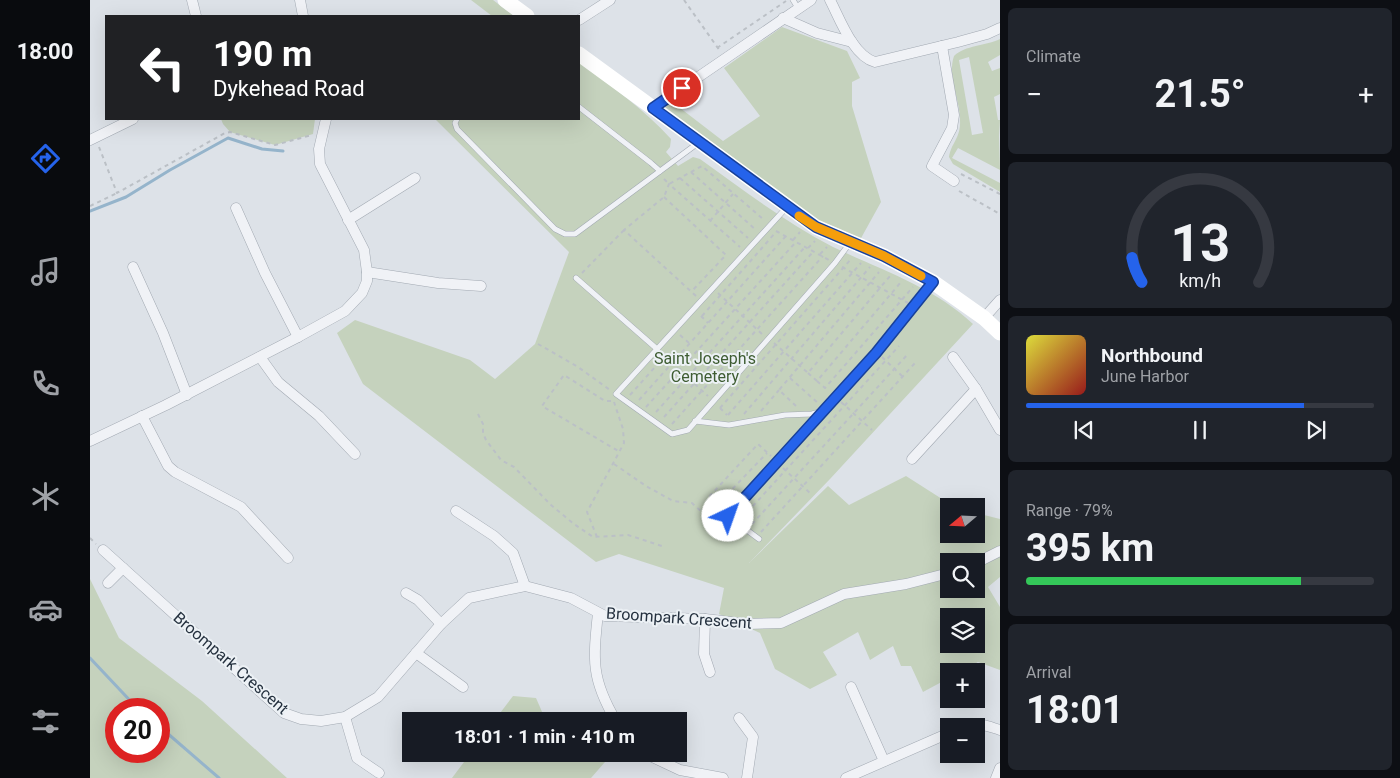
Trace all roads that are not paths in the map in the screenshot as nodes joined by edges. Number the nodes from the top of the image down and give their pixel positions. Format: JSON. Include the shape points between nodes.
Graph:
{"nodes":[{"id":1,"x":192,"y":0,"type":"edge"},
{"id":2,"x":300,"y":0,"type":"edge"},
{"id":3,"x":505,"y":0,"type":"edge"},
{"id":4,"x":610,"y":0,"type":"edge"},
{"id":5,"x":811,"y":0,"type":"edge"},
{"id":6,"x":830,"y":0,"type":"edge"},
{"id":7,"x":795,"y":4,"type":"edge"},
{"id":8,"x":196,"y":15,"type":"edge"},
{"id":9,"x":303,"y":15,"type":"edge"},
{"id":10,"x":526,"y":15,"type":"edge"},
{"id":11,"x":783,"y":18,"type":"junction"},
{"id":12,"x":580,"y":19,"type":"edge"},
{"id":13,"x":1000,"y":28,"type":"edge"},
{"id":14,"x":852,"y":42,"type":"junction"},
{"id":15,"x":942,"y":46,"type":"junction"},
{"id":16,"x":580,"y":55,"type":"edge"},
{"id":17,"x":580,"y":108,"type":"edge"},
{"id":18,"x":653,"y":108,"type":"junction"},
{"id":19,"x":131,"y":120,"type":"edge"},
{"id":20,"x":326,"y":120,"type":"edge"},
{"id":21,"x":457,"y":120,"type":"edge"},
{"id":22,"x":93,"y":139,"type":"edge"},
{"id":23,"x":698,"y":143,"type":"junction"},
{"id":24,"x":660,"y":172,"type":"junction"},
{"id":25,"x":415,"y":178,"type":"dead end"},
{"id":26,"x":954,"y":181,"type":"road end"},
{"id":27,"x":786,"y":207,"type":"junction"},
{"id":28,"x":236,"y":208,"type":"dead end"},
{"id":29,"x":348,"y":220,"type":"junction"},
{"id":30,"x":850,"y":242,"type":"junction"},
{"id":31,"x":133,"y":267,"type":"dead end"},
{"id":32,"x":367,"y":272,"type":"junction"},
{"id":33,"x":576,"y":278,"type":"road end"},
{"id":34,"x":933,"y":282,"type":"junction"},
{"id":35,"x":481,"y":286,"type":"dead end"},
{"id":36,"x":1000,"y":300,"type":"edge"},
{"id":37,"x":984,"y":318,"type":"junction"},
{"id":38,"x":1000,"y":333,"type":"edge"},
{"id":39,"x":298,"y":337,"type":"junction"},
{"id":40,"x":657,"y":349,"type":"junction"},
{"id":41,"x":260,"y":357,"type":"junction"},
{"id":42,"x":953,"y":357,"type":"dead end"},
{"id":43,"x":976,"y":389,"type":"junction"},
{"id":44,"x":187,"y":395,"type":"junction"},
{"id":45,"x":824,"y":410,"type":"junction"},
{"id":46,"x":142,"y":416,"type":"junction"},
{"id":47,"x":695,"y":421,"type":"junction"},
{"id":48,"x":1000,"y":430,"type":"edge"},
{"id":49,"x":90,"y":441,"type":"edge"},
{"id":50,"x":356,"y":454,"type":"dead end"},
{"id":51,"x":912,"y":460,"type":"dead end"},
{"id":52,"x":456,"y":511,"type":"dead end"},
{"id":53,"x":758,"y":538,"type":"road end"},
{"id":54,"x":103,"y":550,"type":"dead end"},
{"id":55,"x":1000,"y":551,"type":"edge"},
{"id":56,"x":288,"y":558,"type":"dead end"},
{"id":57,"x":985,"y":558,"type":"edge"},
{"id":58,"x":123,"y":568,"type":"junction"},
{"id":59,"x":940,"y":575,"type":"edge"},
{"id":60,"x":108,"y":583,"type":"dead end"},
{"id":61,"x":525,"y":586,"type":"junction"},
{"id":62,"x":406,"y":593,"type":"dead end"},
{"id":63,"x":598,"y":612,"type":"junction"},
{"id":64,"x":705,"y":619,"type":"junction"},
{"id":65,"x":441,"y":624,"type":"junction"},
{"id":66,"x":416,"y":653,"type":"junction"},
{"id":67,"x":710,"y":672,"type":"dead end"},
{"id":68,"x":462,"y":687,"type":"dead end"},
{"id":69,"x":851,"y":687,"type":"dead end"},
{"id":70,"x":610,"y":712,"type":"edge"},
{"id":71,"x":346,"y":717,"type":"junction"},
{"id":72,"x":739,"y":718,"type":"dead end"},
{"id":73,"x":985,"y":725,"type":"edge"},
{"id":74,"x":1000,"y":730,"type":"edge"},
{"id":75,"x":940,"y":737,"type":"edge"},
{"id":76,"x":884,"y":761,"type":"junction"},
{"id":77,"x":663,"y":762,"type":"edge"},
{"id":78,"x":1000,"y":768,"type":"edge"},
{"id":79,"x":378,"y":773,"type":"dead end"},
{"id":80,"x":723,"y":778,"type":"edge"},
{"id":81,"x":747,"y":778,"type":"edge"},
{"id":82,"x":846,"y":778,"type":"edge"},
{"id":83,"x":996,"y":778,"type":"edge"}],
"edges":[{"from":1,"to":8,"type":"street"},
{"from":2,"to":9,"type":"street"},
{"from":3,"to":10,"type":"street"},
{"from":4,"to":12,"type":"street"},
{"from":5,"to":7,"type":"street"},
{"from":6,"to":14,"type":"street"},
{"from":7,"to":11,"type":"street"},
{"from":11,"to":14,"type":"street","via":[[817,33]]},
{"from":11,"to":18,"type":"street"},
{"from":13,"to":15,"type":"street"},
{"from":14,"to":15,"type":"street","via":[[867,60],[875,62]]},
{"from":15,"to":26,"type":"street","via":[[954,115],[952,128],[932,166]]},
{"from":16,"to":18,"type":"street"},
{"from":17,"to":24,"type":"lane"},
{"from":18,"to":23,"type":"street"},
{"from":19,"to":22,"type":"street"},
{"from":20,"to":29,"type":"street","via":[[319,149],[320,164]]},
{"from":21,"to":24,"type":"lane","via":[[457,128],[555,229],[565,234],[575,234]]},
{"from":23,"to":24,"type":"lane"},
{"from":23,"to":27,"type":"street"},
{"from":25,"to":29,"type":"street"},
{"from":27,"to":30,"type":"street","via":[[816,227]]},
{"from":27,"to":40,"type":"lane"},
{"from":28,"to":39,"type":"street"},
{"from":29,"to":32,"type":"street","via":[[364,250]]},
{"from":30,"to":34,"type":"street"},
{"from":30,"to":47,"type":"lane"},
{"from":31,"to":44,"type":"street","via":[[164,333]]},
{"from":32,"to":35,"type":"street"},
{"from":32,"to":39,"type":"street","via":[[362,293],[345,311]]},
{"from":33,"to":40,"type":"lane"},
{"from":34,"to":37,"type":"street"},
{"from":34,"to":45,"type":"lane","via":[[876,353]]},
{"from":36,"to":37,"type":"street"},
{"from":37,"to":38,"type":"street"},
{"from":39,"to":41,"type":"street"},
{"from":40,"to":47,"type":"lane","via":[[616,394],[672,434],[688,430]]},
{"from":41,"to":44,"type":"street"},
{"from":41,"to":50,"type":"street","via":[[278,382],[319,416]]},
{"from":42,"to":43,"type":"street"},
{"from":43,"to":48,"type":"street"},
{"from":43,"to":51,"type":"street"},
{"from":44,"to":46,"type":"street"},
{"from":45,"to":47,"type":"lane","via":[[736,423]]},
{"from":45,"to":53,"type":"lane","via":[[728,516]]},
{"from":46,"to":49,"type":"street"},
{"from":46,"to":56,"type":"street","via":[[168,466],[241,507]]},
{"from":52,"to":61,"type":"street","via":[[513,553]]},
{"from":54,"to":58,"type":"street","name":"Broompark Crescent"},
{"from":55,"to":57,"type":"street"},
{"from":58,"to":60,"type":"street"},
{"from":58,"to":71,"type":"street","name":"Broompark Crescent","via":[[284,713],[321,721]]},
{"from":59,"to":64,"type":"street","name":"Broompark Crescent","via":[[844,594],[782,623],[747,624]]},
{"from":61,"to":63,"type":"street","name":"Broompark Crescent","via":[[571,598]]},
{"from":61,"to":65,"type":"street","name":"Broompark Crescent","via":[[469,598]]},
{"from":62,"to":65,"type":"street","via":[[418,600]]},
{"from":63,"to":64,"type":"street","name":"Broompark Crescent","via":[[605,616]]},
{"from":63,"to":70,"type":"street","via":[[595,669],[603,700]]},
{"from":64,"to":67,"type":"street","via":[[704,654]]},
{"from":65,"to":66,"type":"street","name":"Broompark Crescent"},
{"from":66,"to":68,"type":"street"},
{"from":66,"to":71,"type":"street","name":"Broompark Crescent","via":[[378,697]]},
{"from":69,"to":76,"type":"street"},
{"from":71,"to":79,"type":"street","via":[[357,758]]},
{"from":72,"to":81,"type":"street","via":[[753,737]]},
{"from":73,"to":74,"type":"street"},
{"from":75,"to":76,"type":"street"},
{"from":76,"to":82,"type":"street"},
{"from":77,"to":80,"type":"street","via":[[680,770]]},
{"from":78,"to":83,"type":"street"}]}
